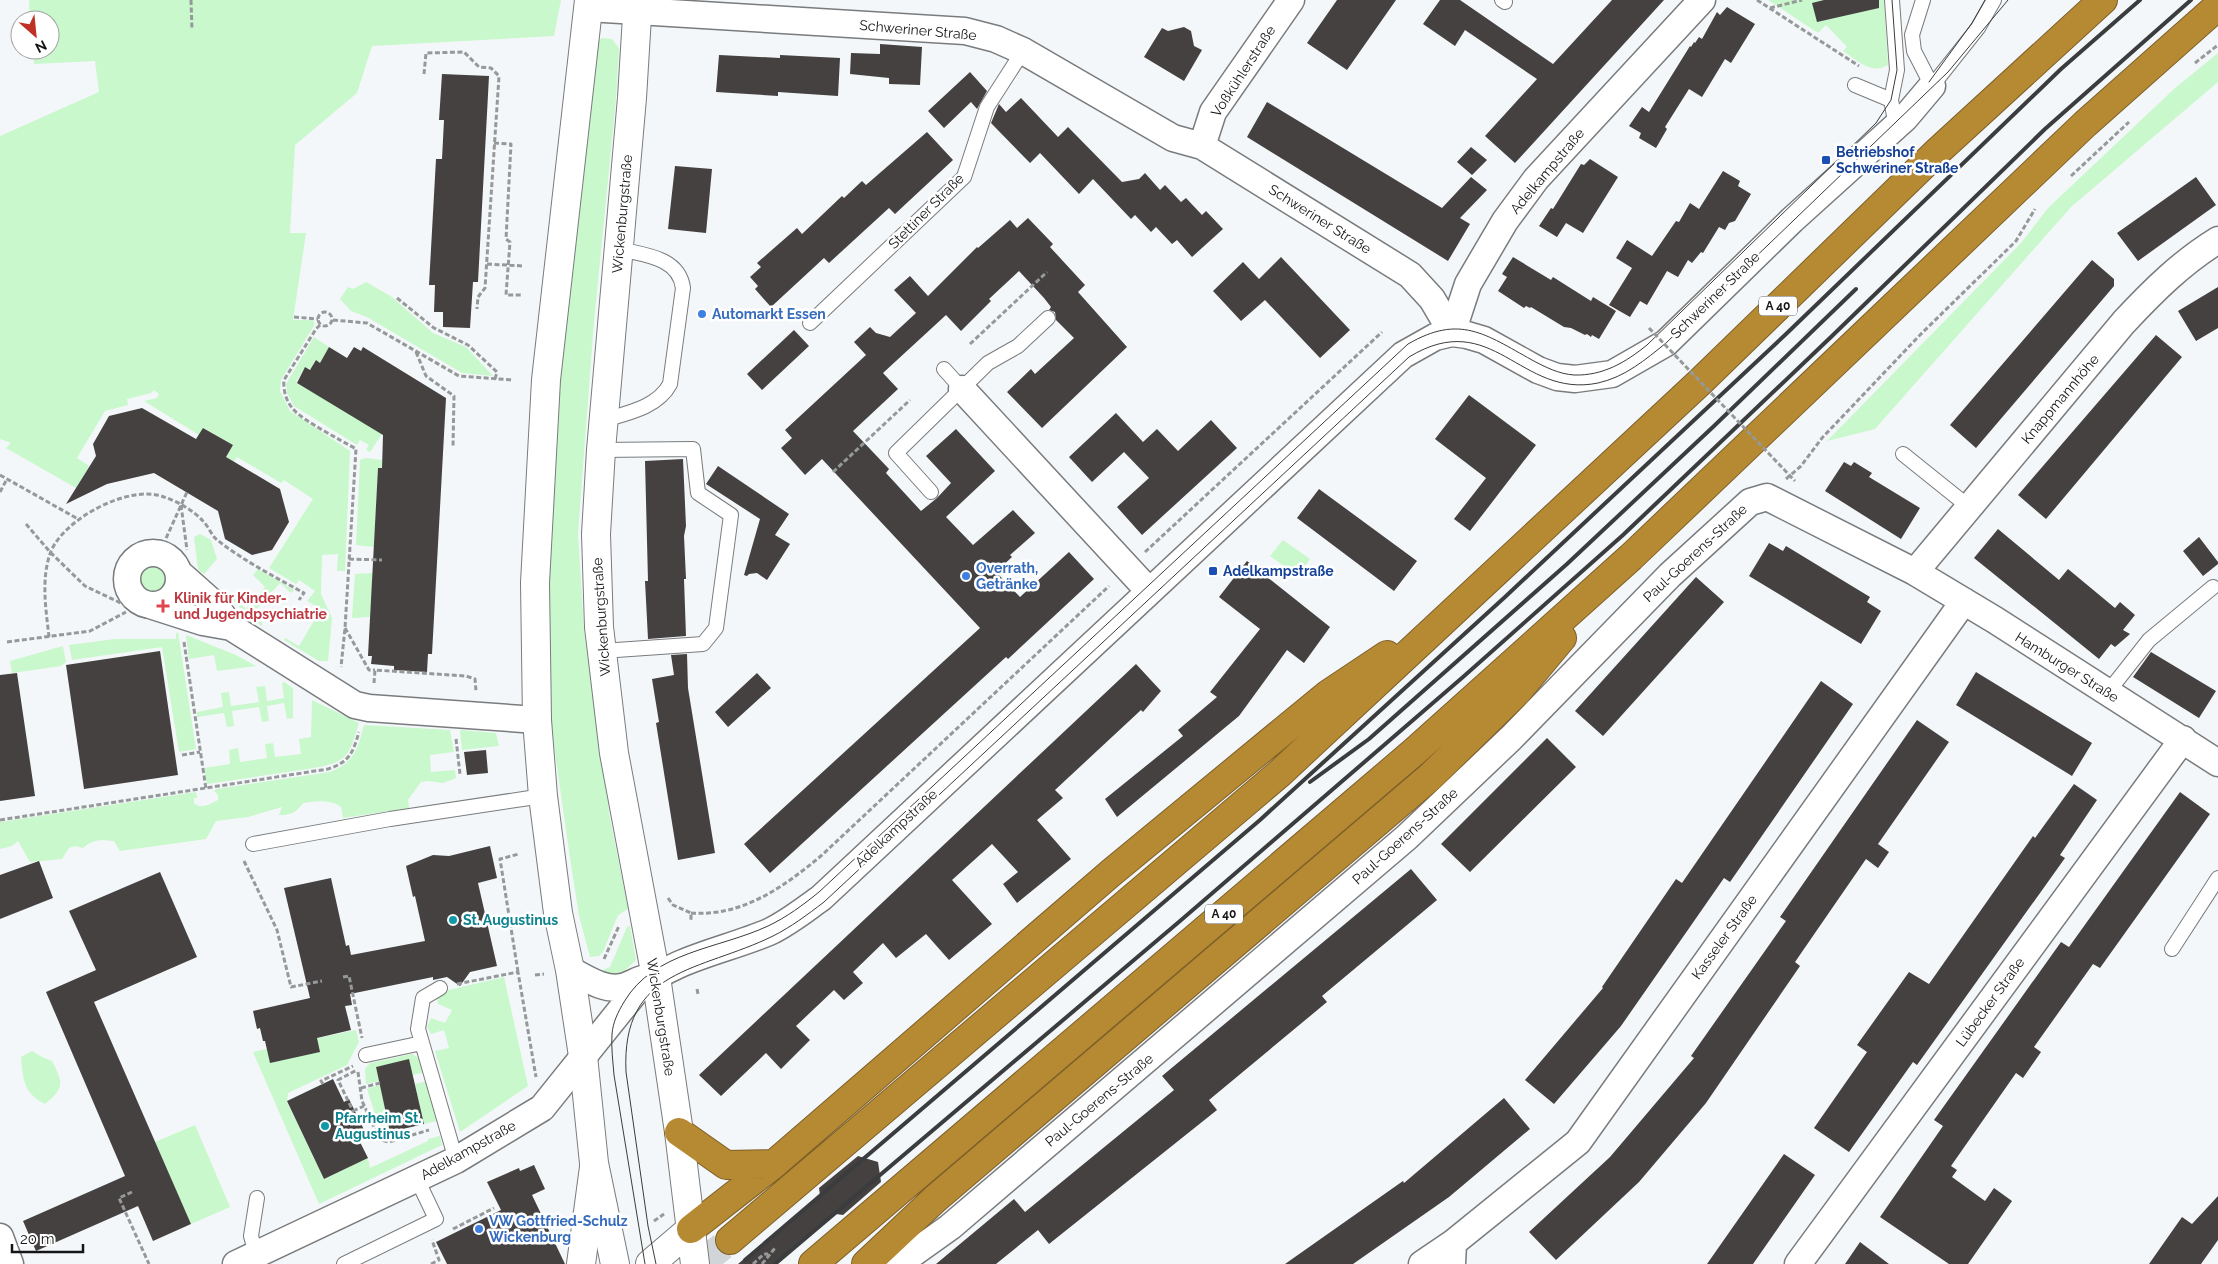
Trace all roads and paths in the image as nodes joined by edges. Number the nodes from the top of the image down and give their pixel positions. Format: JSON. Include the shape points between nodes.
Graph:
{"nodes":[{"id":1,"x":191,"y":0,"type":"edge"},
{"id":2,"x":1291,"y":0,"type":"edge"},
{"id":3,"x":1702,"y":0,"type":"edge"},
{"id":4,"x":1757,"y":0,"type":"edge"},
{"id":5,"x":1802,"y":0,"type":"edge"},
{"id":6,"x":1892,"y":0,"type":"edge"},
{"id":7,"x":1923,"y":0,"type":"edge"},
{"id":8,"x":1994,"y":0,"type":"edge"},
{"id":9,"x":2103,"y":0,"type":"edge"},
{"id":10,"x":588,"y":4,"type":"edge"},
{"id":11,"x":638,"y":5,"type":"edge"},
{"id":12,"x":2218,"y":6,"type":"edge"},
{"id":13,"x":1770,"y":8,"type":"junction"},
{"id":14,"x":192,"y":30,"type":"dead end"},
{"id":15,"x":2218,"y":45,"type":"edge"},
{"id":16,"x":1023,"y":51,"type":"junction"},
{"id":17,"x":2191,"y":67,"type":"dead end"},
{"id":18,"x":424,"y":74,"type":"dead end"},
{"id":19,"x":1855,"y":85,"type":"dead end"},
{"id":20,"x":1932,"y":86,"type":"junction"},
{"id":21,"x":1892,"y":94,"type":"junction"},
{"id":22,"x":2135,"y":117,"type":"dead end"},
{"id":23,"x":1896,"y":126,"type":"junction"},
{"id":24,"x":494,"y":143,"type":"junction"},
{"id":25,"x":1202,"y":146,"type":"junction"},
{"id":26,"x":2064,"y":183,"type":"dead end"},
{"id":27,"x":2042,"y":202,"type":"dead end"},
{"id":28,"x":2218,"y":240,"type":"edge"},
{"id":29,"x":619,"y":249,"type":"junction"},
{"id":30,"x":487,"y":264,"type":"junction"},
{"id":31,"x":508,"y":265,"type":"junction"},
{"id":32,"x":524,"y":266,"type":"dead end"},
{"id":33,"x":1047,"y":272,"type":"dead end"},
{"id":34,"x":521,"y":295,"type":"dead end"},
{"id":35,"x":397,"y":298,"type":"dead end"},
{"id":36,"x":477,"y":309,"type":"dead end"},
{"id":37,"x":294,"y":317,"type":"dead end"},
{"id":38,"x":1048,"y":318,"type":"dead end"},
{"id":39,"x":318,"y":319,"type":"junction"},
{"id":40,"x":333,"y":320,"type":"junction"},
{"id":41,"x":810,"y":323,"type":"dead end"},
{"id":42,"x":320,"y":325,"type":"junction"},
{"id":43,"x":1649,"y":328,"type":"dead end"},
{"id":44,"x":1382,"y":332,"type":"dead end"},
{"id":45,"x":1452,"y":333,"type":"junction"},
{"id":46,"x":970,"y":344,"type":"dead end"},
{"id":47,"x":416,"y":352,"type":"junction"},
{"id":48,"x":944,"y":369,"type":"dead end"},
{"id":49,"x":495,"y":379,"type":"junction"},
{"id":50,"x":514,"y":380,"type":"dead end"},
{"id":51,"x":962,"y":389,"type":"junction"},
{"id":52,"x":910,"y":400,"type":"dead end"},
{"id":53,"x":604,"y":420,"type":"junction"},
{"id":54,"x":453,"y":447,"type":"dead end"},
{"id":55,"x":601,"y":450,"type":"junction"},
{"id":56,"x":1903,"y":454,"type":"dead end"},
{"id":57,"x":833,"y":472,"type":"dead end"},
{"id":58,"x":0,"y":474,"type":"edge"},
{"id":59,"x":7,"y":478,"type":"junction"},
{"id":60,"x":1795,"y":481,"type":"dead end"},
{"id":61,"x":0,"y":492,"type":"edge"},
{"id":62,"x":187,"y":492,"type":"dead end"},
{"id":63,"x":931,"y":492,"type":"dead end"},
{"id":64,"x":1767,"y":497,"type":"junction"},
{"id":65,"x":181,"y":505,"type":"junction"},
{"id":66,"x":1969,"y":507,"type":"junction"},
{"id":67,"x":78,"y":518,"type":"junction"},
{"id":68,"x":26,"y":524,"type":"dead end"},
{"id":69,"x":163,"y":545,"type":"dead end"},
{"id":70,"x":50,"y":552,"type":"junction"},
{"id":71,"x":1631,"y":557,"type":"junction"},
{"id":72,"x":349,"y":559,"type":"junction"},
{"id":73,"x":382,"y":560,"type":"dead end"},
{"id":74,"x":183,"y":562,"type":"junction"},
{"id":75,"x":1128,"y":568,"type":"junction"},
{"id":76,"x":1915,"y":572,"type":"junction"},
{"id":77,"x":2213,"y":587,"type":"dead end"},
{"id":78,"x":1149,"y":591,"type":"junction"},
{"id":79,"x":299,"y":600,"type":"dead end"},
{"id":80,"x":1964,"y":601,"type":"junction"},
{"id":81,"x":150,"y":605,"type":"junction"},
{"id":82,"x":1453,"y":612,"type":"junction"},
{"id":83,"x":231,"y":627,"type":"junction"},
{"id":84,"x":345,"y":628,"type":"junction"},
{"id":85,"x":182,"y":634,"type":"dead end"},
{"id":86,"x":49,"y":637,"type":"junction"},
{"id":87,"x":7,"y":642,"type":"dead end"},
{"id":88,"x":602,"y":651,"type":"junction"},
{"id":89,"x":375,"y":670,"type":"junction"},
{"id":90,"x":2108,"y":692,"type":"junction"},
{"id":91,"x":338,"y":694,"type":"junction"},
{"id":92,"x":476,"y":699,"type":"dead end"},
{"id":93,"x":365,"y":716,"type":"junction"},
{"id":94,"x":537,"y":720,"type":"junction"},
{"id":95,"x":455,"y":730,"type":"dead end"},
{"id":96,"x":2183,"y":739,"type":"junction"},
{"id":97,"x":200,"y":752,"type":"junction"},
{"id":98,"x":182,"y":755,"type":"dead end"},
{"id":99,"x":2218,"y":763,"type":"edge"},
{"id":100,"x":460,"y":774,"type":"dead end"},
{"id":101,"x":206,"y":789,"type":"junction"},
{"id":102,"x":543,"y":796,"type":"junction"},
{"id":103,"x":0,"y":820,"type":"edge"},
{"id":104,"x":253,"y":844,"type":"dead end"},
{"id":105,"x":519,"y":854,"type":"dead end"},
{"id":106,"x":241,"y":855,"type":"dead end"},
{"id":107,"x":2218,"y":878,"type":"edge"},
{"id":108,"x":662,"y":904,"type":"dead end"},
{"id":109,"x":691,"y":913,"type":"junction"},
{"id":110,"x":623,"y":920,"type":"dead end"},
{"id":111,"x":691,"y":922,"type":"dead end"},
{"id":112,"x":2172,"y":949,"type":"dead end"},
{"id":113,"x":602,"y":962,"type":"dead end"},
{"id":114,"x":570,"y":970,"type":"junction"},
{"id":115,"x":518,"y":972,"type":"junction"},
{"id":116,"x":343,"y":977,"type":"dead end"},
{"id":117,"x":656,"y":977,"type":"junction"},
{"id":118,"x":322,"y":981,"type":"dead end"},
{"id":119,"x":440,"y":988,"type":"joint"},
{"id":120,"x":697,"y":989,"type":"dead end"},
{"id":121,"x":698,"y":994,"type":"dead end"},
{"id":122,"x":422,"y":1043,"type":"junction"},
{"id":123,"x":366,"y":1055,"type":"junction"},
{"id":124,"x":583,"y":1056,"type":"junction"},
{"id":125,"x":342,"y":1070,"type":"dead end"},
{"id":126,"x":358,"y":1070,"type":"junction"},
{"id":127,"x":537,"y":1080,"type":"dead end"},
{"id":128,"x":323,"y":1084,"type":"dead end"},
{"id":129,"x":380,"y":1084,"type":"dead end"},
{"id":130,"x":361,"y":1088,"type":"junction"},
{"id":131,"x":364,"y":1106,"type":"junction"},
{"id":132,"x":424,"y":1132,"type":"dead end"},
{"id":133,"x":679,"y":1132,"type":"junction"},
{"id":134,"x":456,"y":1160,"type":"junction"},
{"id":135,"x":594,"y":1163,"type":"junction"},
{"id":136,"x":774,"y":1164,"type":"junction"},
{"id":137,"x":417,"y":1179,"type":"junction"},
{"id":138,"x":132,"y":1192,"type":"dead end"},
{"id":139,"x":258,"y":1198,"type":"dead end"},
{"id":140,"x":494,"y":1208,"type":"dead end"},
{"id":141,"x":691,"y":1230,"type":"junction"},
{"id":142,"x":450,"y":1231,"type":"dead end"},
{"id":143,"x":441,"y":1235,"type":"dead end"},
{"id":144,"x":0,"y":1237,"type":"edge"},
{"id":145,"x":730,"y":1240,"type":"tunnel mouth"},
{"id":146,"x":775,"y":1248,"type":"dead end"},
{"id":147,"x":768,"y":1254,"type":"junction"},
{"id":148,"x":1452,"y":1254,"type":"edge"},
{"id":149,"x":246,"y":1259,"type":"edge"},
{"id":150,"x":10,"y":1264,"type":"edge"},
{"id":151,"x":149,"y":1264,"type":"edge"},
{"id":152,"x":344,"y":1264,"type":"edge"},
{"id":153,"x":431,"y":1264,"type":"edge"},
{"id":154,"x":581,"y":1264,"type":"edge"},
{"id":155,"x":615,"y":1264,"type":"edge"},
{"id":156,"x":650,"y":1264,"type":"edge"},
{"id":157,"x":695,"y":1264,"type":"edge"},
{"id":158,"x":753,"y":1264,"type":"edge"},
{"id":159,"x":762,"y":1264,"type":"edge"},
{"id":160,"x":813,"y":1264,"type":"edge"},
{"id":161,"x":866,"y":1264,"type":"edge"},
{"id":162,"x":898,"y":1264,"type":"edge"},
{"id":163,"x":1422,"y":1264,"type":"edge"},
{"id":164,"x":1798,"y":1264,"type":"edge"}],
"edges":[{"from":1,"to":14,"type":"path"},
{"from":2,"to":25,"type":"street","name":"Voßkühlerstraße","via":[[1213,112]]},
{"from":3,"to":45,"type":"street","name":"Adelkampstraße","via":[[1536,179],[1505,221],[1468,284]]},
{"from":4,"to":13,"type":"path"},
{"from":5,"to":13,"type":"path"},
{"from":6,"to":21,"type":"lane","via":[[1897,70]]},
{"from":7,"to":20,"type":"lane","via":[[1912,34],[1914,51]]},
{"from":8,"to":20,"type":"lane","via":[[1978,28]]},
{"from":9,"to":82,"type":"highway","number":"A 40","via":[[1938,151],[1700,382]]},
{"from":10,"to":11,"type":"street","name":"Schweriner Straße"},
{"from":10,"to":94,"type":"main road","via":[[546,380],[535,583]]},
{"from":11,"to":16,"type":"street","name":"Schweriner Straße","via":[[965,31],[996,39]]},
{"from":11,"to":29,"type":"main road","name":"Wickenburgstraße"},
{"from":12,"to":71,"type":"highway","number":"A 40","via":[[2085,124]]},
{"from":13,"to":21,"type":"path"},
{"from":15,"to":17,"type":"path"},
{"from":16,"to":25,"type":"street","name":"Schweriner Straße","via":[[1173,138]]},
{"from":16,"to":41,"type":"lane","name":"Stettiner Straße","via":[[987,107],[964,177]]},
{"from":18,"to":24,"type":"path","via":[[426,53],[464,52],[479,67],[491,68],[498,76]]},
{"from":19,"to":21,"type":"lane"},
{"from":20,"to":23,"type":"street","name":"Schweriner Straße"},
{"from":21,"to":23,"type":"lane"},
{"from":22,"to":26,"type":"path"},
{"from":23,"to":45,"type":"street","name":"Schweriner Straße","via":[[1792,220],[1666,343],[1612,374],[1575,379],[1557,377],[1484,340]]},
{"from":24,"to":30,"type":"path"},
{"from":24,"to":31,"type":"path","via":[[511,144],[506,239],[510,242]]},
{"from":25,"to":45,"type":"street","name":"Schweriner Straße","via":[[1410,275],[1432,299]]},
{"from":27,"to":64,"type":"path","via":[[2016,241],[1920,335],[1822,438],[1801,466]]},
{"from":28,"to":66,"type":"street","name":"Knappmannhöhe","via":[[2158,286],[2124,322]]},
{"from":29,"to":53,"type":"main road","name":"Wickenburgstraße"},
{"from":29,"to":53,"type":"lane","via":[[663,260],[678,273],[683,288],[670,384],[666,391],[651,403]]},
{"from":30,"to":31,"type":"path"},
{"from":30,"to":36,"type":"path","via":[[486,288],[478,297]]},
{"from":31,"to":32,"type":"path"},
{"from":31,"to":34,"type":"path","via":[[506,295]]},
{"from":33,"to":46,"type":"path"},
{"from":35,"to":49,"type":"path","via":[[434,328],[468,345],[497,372]]},
{"from":37,"to":39,"type":"path"},
{"from":38,"to":51,"type":"lane","via":[[1018,346],[988,363]]},
{"from":39,"to":40,"type":"path","via":[[320,314],[327,312]]},
{"from":39,"to":42,"type":"path"},
{"from":40,"to":42,"type":"path","via":[[329,326]]},
{"from":40,"to":47,"type":"path","via":[[367,323]]},
{"from":42,"to":72,"type":"path","via":[[284,380],[283,387],[292,409],[356,449]]},
{"from":43,"to":60,"type":"path","bridge":true},
{"from":44,"to":75,"type":"path"},
{"from":45,"to":78,"type":"street","name":"Adelkampstraße","via":[[1435,337],[1403,355]]},
{"from":47,"to":49,"type":"path","via":[[459,376]]},
{"from":47,"to":54,"type":"path","via":[[426,376],[454,396]]},
{"from":48,"to":51,"type":"lane"},
{"from":49,"to":50,"type":"path"},
{"from":51,"to":63,"type":"lane","via":[[896,453]]},
{"from":51,"to":75,"type":"street"},
{"from":52,"to":57,"type":"path"},
{"from":53,"to":55,"type":"main road","name":"Wickenburgstraße"},
{"from":55,"to":88,"type":"main road","name":"Wickenburgstraße","via":[[596,534]]},
{"from":55,"to":88,"type":"lane","via":[[693,449],[698,493],[731,515],[716,628],[703,644]]},
{"from":56,"to":66,"type":"lane"},
{"from":58,"to":59,"type":"path"},
{"from":59,"to":61,"type":"path"},
{"from":59,"to":67,"type":"path"},
{"from":62,"to":65,"type":"path"},
{"from":64,"to":76,"type":"street"},
{"from":64,"to":162,"type":"street","name":"Paul-Goerens-Straße","via":[[1750,502],[1670,575],[1511,738],[1408,836],[950,1227]]},
{"from":65,"to":67,"type":"path","via":[[164,496],[139,494]]},
{"from":65,"to":69,"type":"path"},
{"from":65,"to":74,"type":"path"},
{"from":65,"to":79,"type":"path","via":[[204,521],[215,538],[304,593]]},
{"from":66,"to":76,"type":"street","name":"Knappmannhöhe"},
{"from":67,"to":70,"type":"path"},
{"from":68,"to":70,"type":"path"},
{"from":70,"to":86,"type":"path","via":[[45,594]]},
{"from":70,"to":86,"type":"path","via":[[85,586],[131,608],[90,631]]},
{"from":71,"to":160,"type":"highway","number":"A 40","via":[[1415,751]]},
{"from":71,"to":161,"type":"highway","via":[[1516,692],[1430,777],[935,1199]]},
{"from":72,"to":73,"type":"path"},
{"from":72,"to":84,"type":"path"},
{"from":74,"to":81,"type":"street","via":[[179,584],[170,599]]},
{"from":74,"to":81,"type":"street","via":[[158,553],[143,554],[132,563],[127,577],[129,590],[139,601]]},
{"from":74,"to":83,"type":"street","via":[[218,599]]},
{"from":75,"to":78,"type":"street"},
{"from":75,"to":109,"type":"path","via":[[793,879],[763,898],[724,912]]},
{"from":76,"to":80,"type":"street","name":"Hamburger Straße"},
{"from":77,"to":90,"type":"lane","via":[[2149,640]]},
{"from":78,"to":117,"type":"street","name":"Adelkampstraße","via":[[821,898],[770,931],[695,957]]},
{"from":80,"to":90,"type":"street","name":"Hamburger Straße"},
{"from":80,"to":148,"type":"street","name":"Kasseler Straße","via":[[1578,1142]]},
{"from":81,"to":83,"type":"street","via":[[203,622]]},
{"from":82,"to":136,"type":"highway","via":[[1326,695],[1112,872]]},
{"from":82,"to":145,"type":"highway","number":"A 40","via":[[1280,772]]},
{"from":83,"to":91,"type":"street","via":[[269,642]]},
{"from":84,"to":89,"type":"path","via":[[369,670]]},
{"from":84,"to":91,"type":"path"},
{"from":85,"to":97,"type":"path"},
{"from":86,"to":87,"type":"path"},
{"from":88,"to":117,"type":"main road","name":"Wickenburgstraße","via":[[614,753]]},
{"from":89,"to":92,"type":"path","via":[[472,678],[477,683]]},
{"from":89,"to":93,"type":"path","via":[[374,694]]},
{"from":90,"to":96,"type":"street","name":"Hamburger Straße"},
{"from":91,"to":93,"type":"street"},
{"from":93,"to":94,"type":"street"},
{"from":93,"to":101,"type":"path","via":[[344,763]]},
{"from":94,"to":102,"type":"main road"},
{"from":95,"to":100,"type":"path"},
{"from":96,"to":99,"type":"street","name":"Hamburger Straße"},
{"from":96,"to":164,"type":"street","name":"Lübecker Straße"},
{"from":97,"to":98,"type":"path"},
{"from":97,"to":101,"type":"path"},
{"from":101,"to":103,"type":"path"},
{"from":102,"to":104,"type":"lane","via":[[390,818]]},
{"from":102,"to":114,"type":"main road","via":[[558,913]]},
{"from":105,"to":115,"type":"path","via":[[500,859]]},
{"from":106,"to":118,"type":"path","via":[[277,930],[291,988]]},
{"from":107,"to":112,"type":"lane"},
{"from":108,"to":109,"type":"path","via":[[668,897],[673,905]]},
{"from":109,"to":111,"type":"path"},
{"from":110,"to":113,"type":"path"},
{"from":114,"to":117,"type":"street","name":"Adelkampstraße","via":[[612,988]]},
{"from":114,"to":124,"type":"main road"},
{"from":115,"to":119,"type":"path"},
{"from":115,"to":127,"type":"path"},
{"from":116,"to":123,"type":"path","via":[[349,976]]},
{"from":117,"to":124,"type":"street","name":"Adelkampstraße","via":[[636,991]]},
{"from":117,"to":133,"type":"main road","name":"Wickenburgstraße"},
{"from":119,"to":122,"type":"lane","via":[[423,998],[418,1028]]},
{"from":120,"to":121,"type":"path"},
{"from":122,"to":123,"type":"lane"},
{"from":122,"to":134,"type":"lane"},
{"from":123,"to":126,"type":"path"},
{"from":124,"to":134,"type":"street","name":"Adelkampstraße","via":[[542,1108]]},
{"from":124,"to":135,"type":"main road"},
{"from":125,"to":128,"type":"path","via":[[321,1080]]},
{"from":126,"to":130,"type":"path"},
{"from":126,"to":131,"type":"path","via":[[338,1080],[351,1112]]},
{"from":129,"to":130,"type":"path"},
{"from":130,"to":131,"type":"path"},
{"from":131,"to":132,"type":"path","via":[[380,1140],[389,1142]]},
{"from":133,"to":136,"type":"highway","via":[[726,1166]]},
{"from":133,"to":141,"type":"main road","name":"Wickenburgstraße"},
{"from":134,"to":137,"type":"street","name":"Adelkampstraße"},
{"from":135,"to":154,"type":"main road"},
{"from":135,"to":155,"type":"main road"},
{"from":136,"to":141,"type":"highway"},
{"from":137,"to":149,"type":"street","name":"Adelkampstraße"},
{"from":137,"to":152,"type":"lane","via":[[436,1219]]},
{"from":138,"to":151,"type":"path","via":[[118,1198]]},
{"from":139,"to":149,"type":"lane"},
{"from":140,"to":142,"type":"path"},
{"from":141,"to":156,"type":"main road"},
{"from":141,"to":157,"type":"main road","name":"Wickenburgstraße"},
{"from":143,"to":153,"type":"path","via":[[432,1240],[438,1260]]},
{"from":144,"to":150,"type":"street"},
{"from":146,"to":147,"type":"path"},
{"from":147,"to":158,"type":"path"},
{"from":147,"to":159,"type":"path"},
{"from":148,"to":163,"type":"street","name":"Kasseler Straße"}]}
